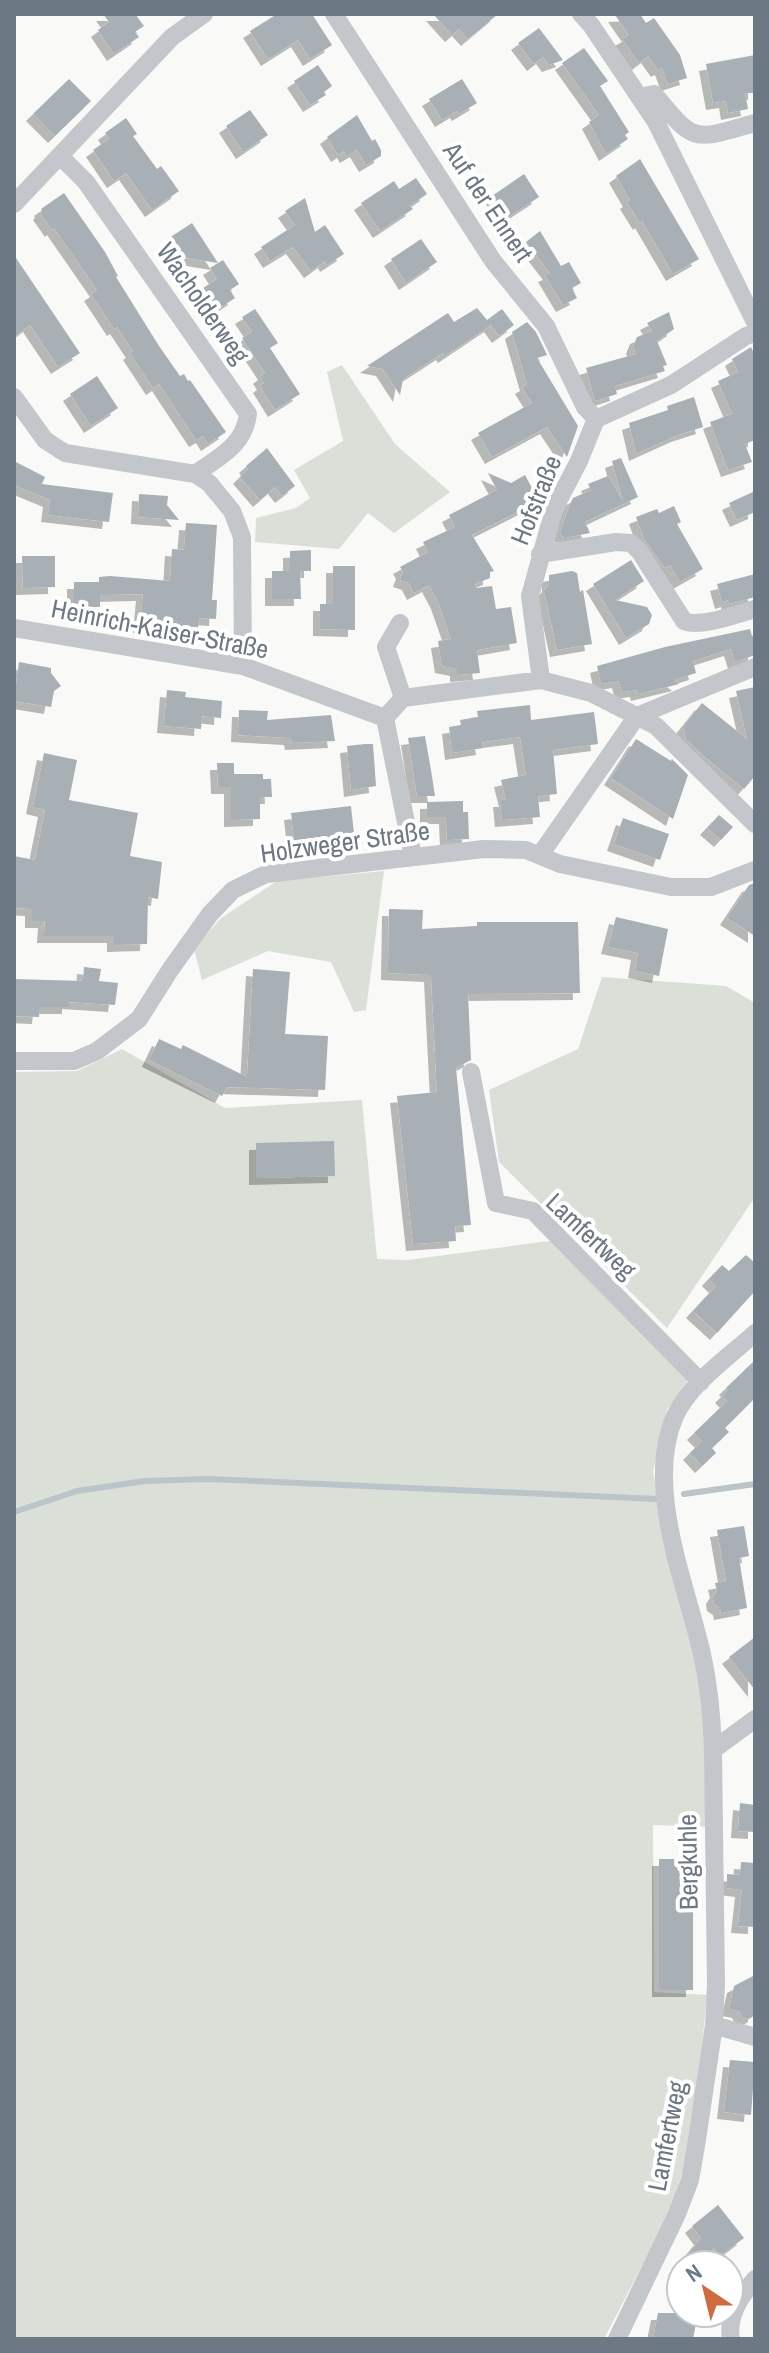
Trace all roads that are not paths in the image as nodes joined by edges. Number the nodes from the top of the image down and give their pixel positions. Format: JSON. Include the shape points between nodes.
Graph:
{"nodes":[{"id":1,"x":204,"y":14,"type":"edge"},
{"id":2,"x":334,"y":14,"type":"edge"},
{"id":3,"x":581,"y":14,"type":"edge"},
{"id":4,"x":639,"y":97,"type":"junction"},
{"id":5,"x":755,"y":123,"type":"edge"},
{"id":6,"x":60,"y":156,"type":"junction"},
{"id":7,"x":14,"y":204,"type":"edge"},
{"id":8,"x":755,"y":322,"type":"edge"},
{"id":9,"x":755,"y":333,"type":"edge"},
{"id":10,"x":14,"y":397,"type":"edge"},
{"id":11,"x":596,"y":419,"type":"junction"},
{"id":12,"x":195,"y":474,"type":"junction"},
{"id":13,"x":540,"y":554,"type":"junction"},
{"id":14,"x":755,"y":609,"type":"edge"},
{"id":15,"x":400,"y":623,"type":"dead end"},
{"id":16,"x":14,"y":628,"type":"edge"},
{"id":17,"x":243,"y":666,"type":"junction"},
{"id":18,"x":755,"y":667,"type":"edge"},
{"id":19,"x":541,"y":680,"type":"junction"},
{"id":20,"x":403,"y":698,"type":"junction"},
{"id":21,"x":637,"y":716,"type":"junction"},
{"id":22,"x":385,"y":718,"type":"junction"},
{"id":23,"x":755,"y":824,"type":"edge"},
{"id":24,"x":540,"y":855,"type":"junction"},
{"id":25,"x":413,"y":857,"type":"junction"},
{"id":26,"x":755,"y":870,"type":"edge"},
{"id":27,"x":14,"y":1061,"type":"edge"},
{"id":28,"x":471,"y":1072,"type":"dead end"},
{"id":29,"x":755,"y":1333,"type":"edge"},
{"id":30,"x":701,"y":1382,"type":"junction"},
{"id":31,"x":755,"y":1719,"type":"edge"},
{"id":32,"x":713,"y":1750,"type":"junction"},
{"id":33,"x":714,"y":2025,"type":"junction"},
{"id":34,"x":755,"y":2037,"type":"edge"},
{"id":35,"x":755,"y":2279,"type":"edge"},
{"id":36,"x":617,"y":2339,"type":"edge"},
{"id":37,"x":731,"y":2339,"type":"edge"}],
"edges":[{"from":1,"to":6,"type":"street","via":[[172,37]]},
{"from":2,"to":11,"type":"street","name":"Auf der Ennert","via":[[493,261],[546,326],[585,407]]},
{"from":3,"to":4,"type":"street"},
{"from":4,"to":5,"type":"street","via":[[654,94],[681,127],[698,136]]},
{"from":4,"to":8,"type":"street"},
{"from":6,"to":7,"type":"street"},
{"from":6,"to":12,"type":"street","name":"Wacholderweg","via":[[86,182],[248,414],[246,431]]},
{"from":9,"to":11,"type":"street","via":[[671,385]]},
{"from":10,"to":12,"type":"street","via":[[45,440],[65,453]]},
{"from":11,"to":13,"type":"street","name":"Hofstraße","via":[[554,509]]},
{"from":12,"to":17,"type":"street","via":[[232,511],[242,537]]},
{"from":13,"to":14,"type":"street","via":[[631,543],[684,621],[704,622]]},
{"from":13,"to":19,"type":"street","name":"Hofstraße","via":[[530,596]]},
{"from":15,"to":20,"type":"street","via":[[386,647]]},
{"from":16,"to":17,"type":"street","name":"Heinrich-Kaiser-Straße"},
{"from":17,"to":22,"type":"street","name":"Heinrich-Kaiser-Straße"},
{"from":18,"to":21,"type":"street"},
{"from":19,"to":20,"type":"street"},
{"from":19,"to":21,"type":"street","via":[[591,693]]},
{"from":20,"to":22,"type":"street"},
{"from":21,"to":23,"type":"street","via":[[656,726]]},
{"from":21,"to":24,"type":"street"},
{"from":22,"to":25,"type":"street"},
{"from":24,"to":25,"type":"street","name":"Holzweger Straße","via":[[484,849]]},
{"from":24,"to":26,"type":"street","name":"Holzweger Straße","via":[[671,887],[711,887]]},
{"from":25,"to":27,"type":"street","name":"Holzweger Straße","via":[[266,874],[233,890],[210,914],[139,1019],[97,1051],[74,1061]]},
{"from":28,"to":30,"type":"street","name":"Lamfertweg","via":[[496,1203],[533,1211]]},
{"from":29,"to":30,"type":"street"},
{"from":30,"to":32,"type":"street","via":[[676,1416],[663,1484],[711,1703]]},
{"from":31,"to":32,"type":"street"},
{"from":32,"to":33,"type":"street","name":"Bergkuhle"},
{"from":33,"to":34,"type":"street"},
{"from":33,"to":36,"type":"street","name":"Lamfertweg","via":[[690,2180]]},
{"from":35,"to":37,"type":"street","via":[[728,2324]]}]}
